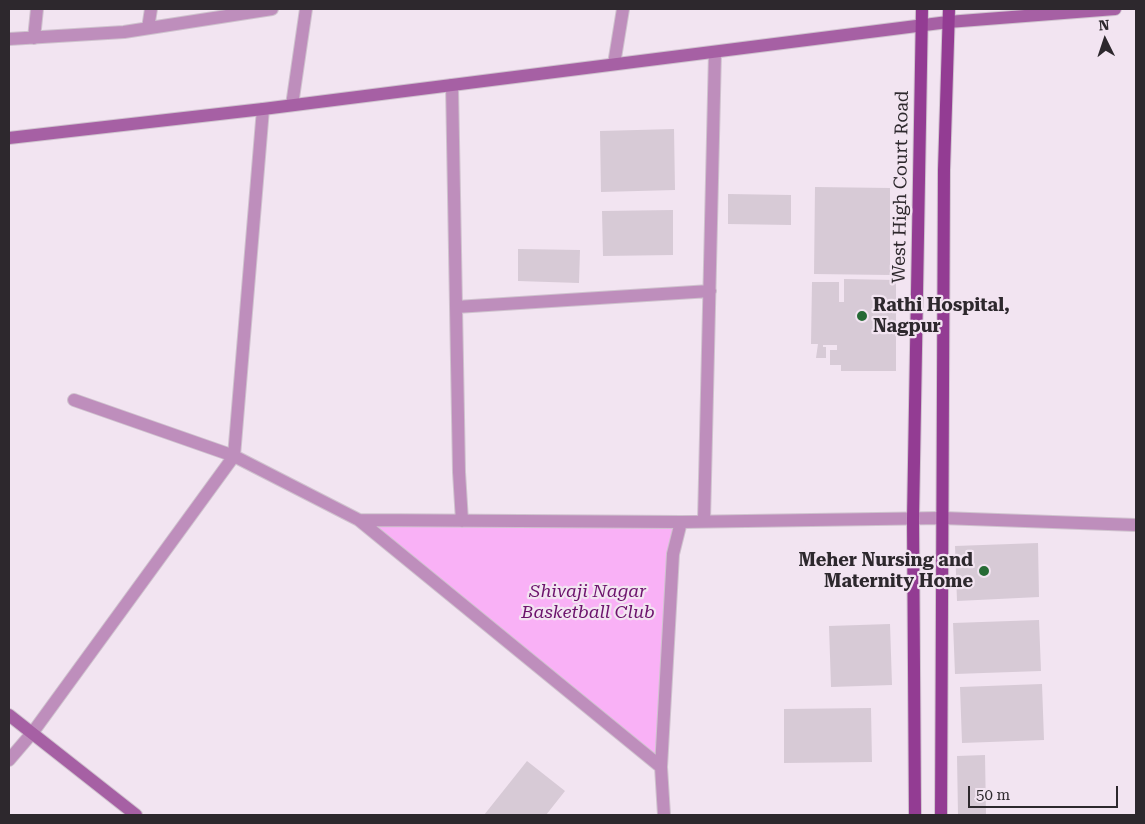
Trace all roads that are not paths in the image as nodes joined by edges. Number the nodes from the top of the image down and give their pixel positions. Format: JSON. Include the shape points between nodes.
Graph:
{"nodes":[{"id":1,"x":37,"y":9,"type":"edge"},
{"id":2,"x":150,"y":9,"type":"edge"},
{"id":3,"x":272,"y":9,"type":"edge"},
{"id":4,"x":306,"y":9,"type":"edge"},
{"id":5,"x":623,"y":9,"type":"edge"},
{"id":6,"x":922,"y":9,"type":"edge"},
{"id":7,"x":1115,"y":9,"type":"edge"},
{"id":8,"x":949,"y":15,"type":"edge"},
{"id":9,"x":920,"y":26,"type":"junction"},
{"id":10,"x":148,"y":28,"type":"junction"},
{"id":11,"x":34,"y":38,"type":"junction"},
{"id":12,"x":9,"y":39,"type":"edge"},
{"id":13,"x":715,"y":52,"type":"junction"},
{"id":14,"x":614,"y":64,"type":"junction"},
{"id":15,"x":452,"y":85,"type":"junction"},
{"id":16,"x":292,"y":105,"type":"junction"},
{"id":17,"x":263,"y":109,"type":"junction"},
{"id":18,"x":9,"y":138,"type":"edge"},
{"id":19,"x":710,"y":291,"type":"junction"},
{"id":20,"x":456,"y":307,"type":"junction"},
{"id":21,"x":74,"y":400,"type":"dead end"},
{"id":22,"x":234,"y":456,"type":"junction"},
{"id":23,"x":942,"y":518,"type":"junction"},
{"id":24,"x":913,"y":519,"type":"junction"},
{"id":25,"x":359,"y":520,"type":"junction"},
{"id":26,"x":462,"y":521,"type":"junction"},
{"id":27,"x":704,"y":521,"type":"junction"},
{"id":28,"x":681,"y":522,"type":"junction"},
{"id":29,"x":1136,"y":525,"type":"edge"},
{"id":30,"x":9,"y":715,"type":"edge"},
{"id":31,"x":32,"y":733,"type":"junction"},
{"id":32,"x":9,"y":760,"type":"edge"},
{"id":33,"x":661,"y":767,"type":"junction"},
{"id":34,"x":136,"y":815,"type":"edge"},
{"id":35,"x":664,"y":815,"type":"edge"},
{"id":36,"x":915,"y":815,"type":"edge"},
{"id":37,"x":941,"y":815,"type":"edge"}],
"edges":[{"from":1,"to":11,"type":"street"},
{"from":2,"to":10,"type":"street"},
{"from":3,"to":10,"type":"street"},
{"from":4,"to":16,"type":"street"},
{"from":5,"to":14,"type":"street"},
{"from":6,"to":9,"type":"main road","name":"West High Court Road"},
{"from":7,"to":8,"type":"street"},
{"from":8,"to":9,"type":"street"},
{"from":8,"to":23,"type":"main road","via":[[944,170]]},
{"from":9,"to":13,"type":"street"},
{"from":9,"to":24,"type":"main road","name":"West High Court Road"},
{"from":10,"to":11,"type":"street"},
{"from":11,"to":12,"type":"street"},
{"from":13,"to":14,"type":"street"},
{"from":13,"to":19,"type":"street"},
{"from":14,"to":15,"type":"street"},
{"from":15,"to":16,"type":"street"},
{"from":15,"to":20,"type":"street"},
{"from":16,"to":17,"type":"street"},
{"from":17,"to":18,"type":"street"},
{"from":17,"to":22,"type":"street"},
{"from":19,"to":20,"type":"street"},
{"from":19,"to":27,"type":"street"},
{"from":20,"to":26,"type":"street"},
{"from":21,"to":22,"type":"street"},
{"from":22,"to":25,"type":"street"},
{"from":22,"to":31,"type":"street"},
{"from":23,"to":24,"type":"street"},
{"from":23,"to":29,"type":"street"},
{"from":23,"to":37,"type":"main road"},
{"from":24,"to":27,"type":"street"},
{"from":24,"to":36,"type":"main road","name":"West High Court Road"},
{"from":25,"to":26,"type":"street"},
{"from":25,"to":33,"type":"street"},
{"from":26,"to":28,"type":"street"},
{"from":27,"to":28,"type":"street"},
{"from":28,"to":33,"type":"street","via":[[673,554]]},
{"from":30,"to":31,"type":"street"},
{"from":31,"to":32,"type":"street"},
{"from":31,"to":34,"type":"street"},
{"from":33,"to":35,"type":"street"}]}
